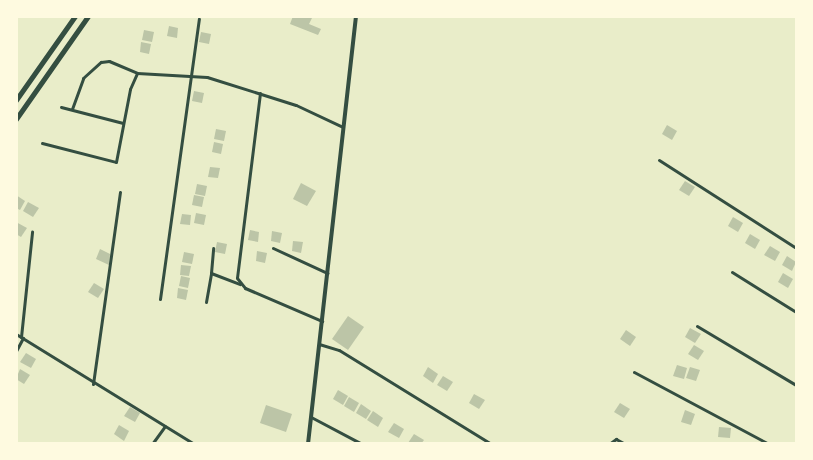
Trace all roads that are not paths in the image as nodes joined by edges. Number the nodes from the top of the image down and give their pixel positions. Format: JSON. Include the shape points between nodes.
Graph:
{"nodes":[{"id":1,"x":75,"y":16,"type":"edge"},
{"id":2,"x":88,"y":16,"type":"edge"},
{"id":3,"x":356,"y":16,"type":"edge"},
{"id":4,"x":199,"y":19,"type":"dead end"},
{"id":5,"x":136,"y":73,"type":"junction"},
{"id":6,"x":189,"y":74,"type":"junction"},
{"id":7,"x":260,"y":93,"type":"junction"},
{"id":8,"x":16,"y":100,"type":"edge"},
{"id":9,"x":61,"y":107,"type":"dead end"},
{"id":10,"x":72,"y":109,"type":"junction"},
{"id":11,"x":16,"y":119,"type":"edge"},
{"id":12,"x":123,"y":123,"type":"junction"},
{"id":13,"x":345,"y":128,"type":"junction"},
{"id":14,"x":42,"y":143,"type":"dead end"},
{"id":15,"x":659,"y":160,"type":"dead end"},
{"id":16,"x":120,"y":192,"type":"dead end"},
{"id":17,"x":32,"y":232,"type":"dead end"},
{"id":18,"x":213,"y":248,"type":"dead end"},
{"id":19,"x":273,"y":248,"type":"dead end"},
{"id":20,"x":796,"y":248,"type":"edge"},
{"id":21,"x":732,"y":272,"type":"dead end"},
{"id":22,"x":211,"y":273,"type":"junction"},
{"id":23,"x":327,"y":273,"type":"junction"},
{"id":24,"x":240,"y":284,"type":"junction"},
{"id":25,"x":160,"y":299,"type":"dead end"},
{"id":26,"x":206,"y":302,"type":"dead end"},
{"id":27,"x":796,"y":312,"type":"edge"},
{"id":28,"x":322,"y":321,"type":"junction"},
{"id":29,"x":697,"y":326,"type":"dead end"},
{"id":30,"x":16,"y":334,"type":"edge"},
{"id":31,"x":22,"y":337,"type":"junction"},
{"id":32,"x":319,"y":344,"type":"junction"},
{"id":33,"x":16,"y":351,"type":"edge"},
{"id":34,"x":634,"y":372,"type":"dead end"},
{"id":35,"x":93,"y":384,"type":"junction"},
{"id":36,"x":796,"y":385,"type":"edge"},
{"id":37,"x":311,"y":417,"type":"junction"},
{"id":38,"x":165,"y":426,"type":"junction"},
{"id":39,"x":152,"y":444,"type":"edge"},
{"id":40,"x":194,"y":444,"type":"edge"},
{"id":41,"x":308,"y":444,"type":"edge"},
{"id":42,"x":363,"y":444,"type":"edge"},
{"id":43,"x":491,"y":444,"type":"edge"},
{"id":44,"x":609,"y":444,"type":"edge"},
{"id":45,"x":626,"y":444,"type":"edge"},
{"id":46,"x":769,"y":444,"type":"edge"}],
"edges":[{"from":1,"to":8,"type":"highway"},
{"from":2,"to":11,"type":"highway"},
{"from":3,"to":13,"type":"street"},
{"from":4,"to":6,"type":"street"},
{"from":5,"to":6,"type":"street"},
{"from":5,"to":10,"type":"street","via":[[109,61],[101,62],[83,78]]},
{"from":5,"to":12,"type":"street"},
{"from":6,"to":7,"type":"street"},
{"from":6,"to":25,"type":"street"},
{"from":7,"to":13,"type":"street"},
{"from":7,"to":24,"type":"street","via":[[237,270]]},
{"from":9,"to":10,"type":"street"},
{"from":10,"to":12,"type":"street"},
{"from":12,"to":14,"type":"street","via":[[116,162]]},
{"from":13,"to":23,"type":"street"},
{"from":15,"to":20,"type":"street"},
{"from":16,"to":35,"type":"street"},
{"from":17,"to":31,"type":"street"},
{"from":18,"to":22,"type":"street"},
{"from":19,"to":23,"type":"street"},
{"from":21,"to":27,"type":"street"},
{"from":22,"to":24,"type":"street"},
{"from":22,"to":26,"type":"street"},
{"from":23,"to":28,"type":"street"},
{"from":24,"to":28,"type":"street"},
{"from":28,"to":32,"type":"street"},
{"from":29,"to":36,"type":"street"},
{"from":30,"to":31,"type":"street"},
{"from":31,"to":33,"type":"street"},
{"from":31,"to":35,"type":"street"},
{"from":32,"to":37,"type":"street"},
{"from":32,"to":43,"type":"street","via":[[339,350]]},
{"from":34,"to":46,"type":"street"},
{"from":35,"to":38,"type":"street"},
{"from":37,"to":41,"type":"street"},
{"from":37,"to":42,"type":"street"},
{"from":38,"to":39,"type":"street"},
{"from":38,"to":40,"type":"street"},
{"from":44,"to":45,"type":"street","via":[[616,439]]}]}
